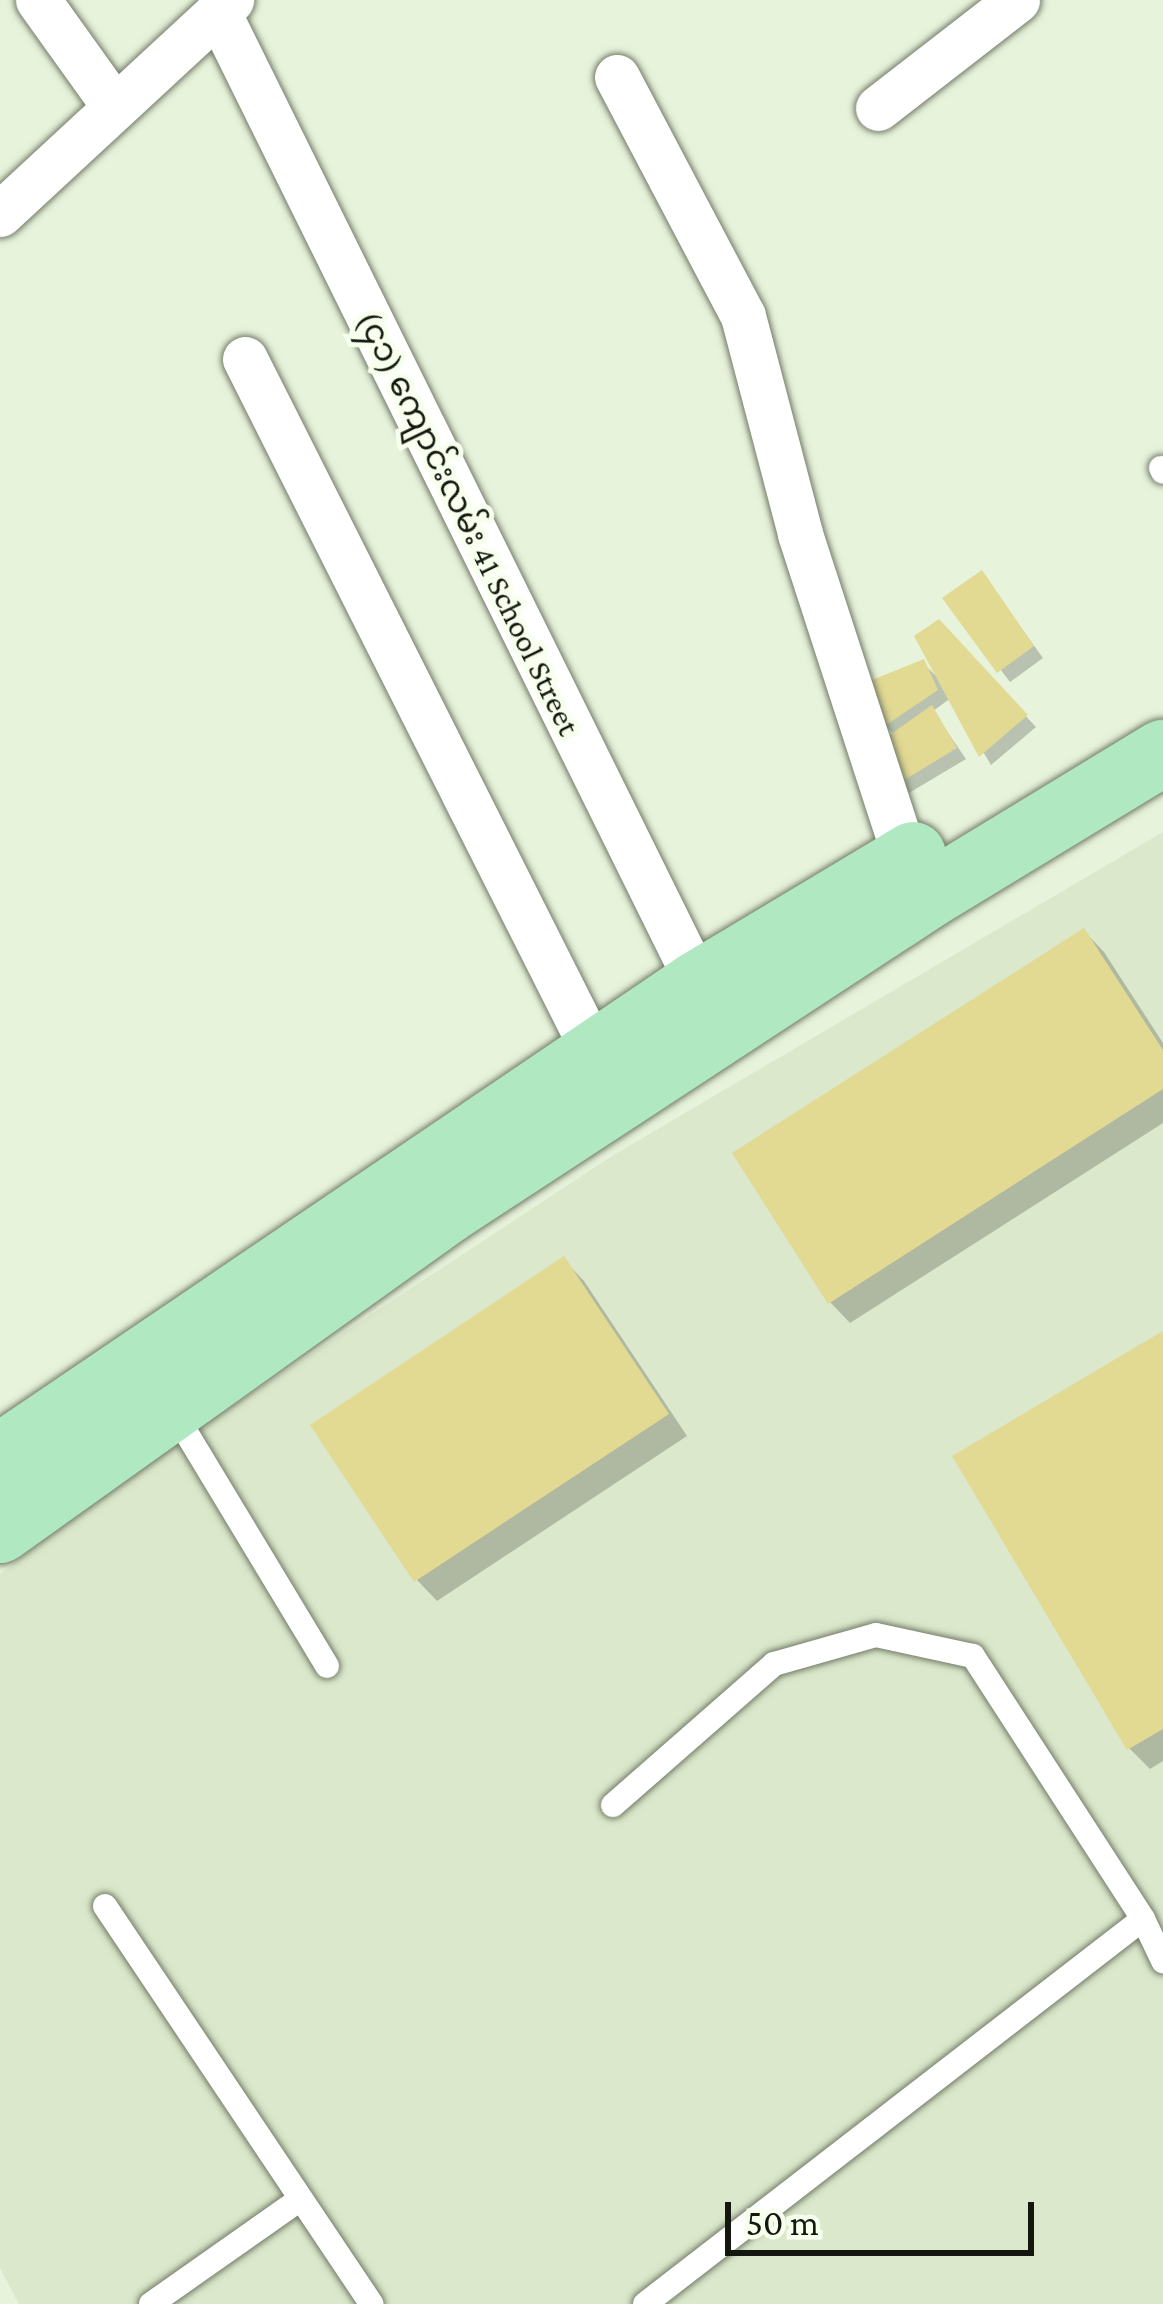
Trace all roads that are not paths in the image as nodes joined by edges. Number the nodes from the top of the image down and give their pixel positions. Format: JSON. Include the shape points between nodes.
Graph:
{"nodes":[{"id":1,"x":38,"y":0,"type":"edge"},
{"id":2,"x":1017,"y":0,"type":"edge"},
{"id":3,"x":224,"y":6,"type":"edge"},
{"id":4,"x":617,"y":77,"type":"dead end"},
{"id":5,"x":114,"y":106,"type":"junction"},
{"id":6,"x":878,"y":108,"type":"dead end"},
{"id":7,"x":0,"y":214,"type":"edge"},
{"id":8,"x":245,"y":359,"type":"dead end"},
{"id":9,"x":1163,"y":706,"type":"edge"},
{"id":10,"x":1163,"y":753,"type":"edge"},
{"id":11,"x":917,"y":877,"type":"junction"},
{"id":12,"x":710,"y":1008,"type":"junction"},
{"id":13,"x":606,"y":1076,"type":"junction"},
{"id":14,"x":156,"y":1383,"type":"junction"},
{"id":15,"x":0,"y":1457,"type":"edge"},
{"id":16,"x":0,"y":1530,"type":"edge"},
{"id":17,"x":327,"y":1666,"type":"dead end"},
{"id":18,"x":613,"y":1805,"type":"dead end"},
{"id":19,"x":105,"y":1906,"type":"dead end"},
{"id":20,"x":1143,"y":1919,"type":"junction"},
{"id":21,"x":1163,"y":1961,"type":"edge"},
{"id":22,"x":299,"y":2200,"type":"junction"},
{"id":23,"x":151,"y":2304,"type":"edge"},
{"id":24,"x":371,"y":2304,"type":"edge"},
{"id":25,"x":645,"y":2304,"type":"edge"}],
"edges":[{"from":1,"to":5,"type":"street"},
{"from":2,"to":6,"type":"street"},
{"from":3,"to":5,"type":"street"},
{"from":3,"to":12,"type":"street","name":"(၄၁) ကျောင်းလမ်း 41 School Street"},
{"from":4,"to":11,"type":"street","via":[[743,316],[800,534]]},
{"from":5,"to":7,"type":"street"},
{"from":8,"to":13,"type":"street"},
{"from":9,"to":11,"type":"main road"},
{"from":10,"to":11,"type":"main road"},
{"from":11,"to":12,"type":"main road"},
{"from":12,"to":13,"type":"main road"},
{"from":13,"to":14,"type":"main road"},
{"from":14,"to":15,"type":"main road"},
{"from":14,"to":16,"type":"main road"},
{"from":14,"to":17,"type":"lane"},
{"from":18,"to":20,"type":"lane","via":[[774,1664],[876,1635],[973,1656]]},
{"from":19,"to":22,"type":"lane"},
{"from":20,"to":21,"type":"lane"},
{"from":20,"to":25,"type":"lane"},
{"from":22,"to":23,"type":"lane"},
{"from":22,"to":24,"type":"lane"}]}
